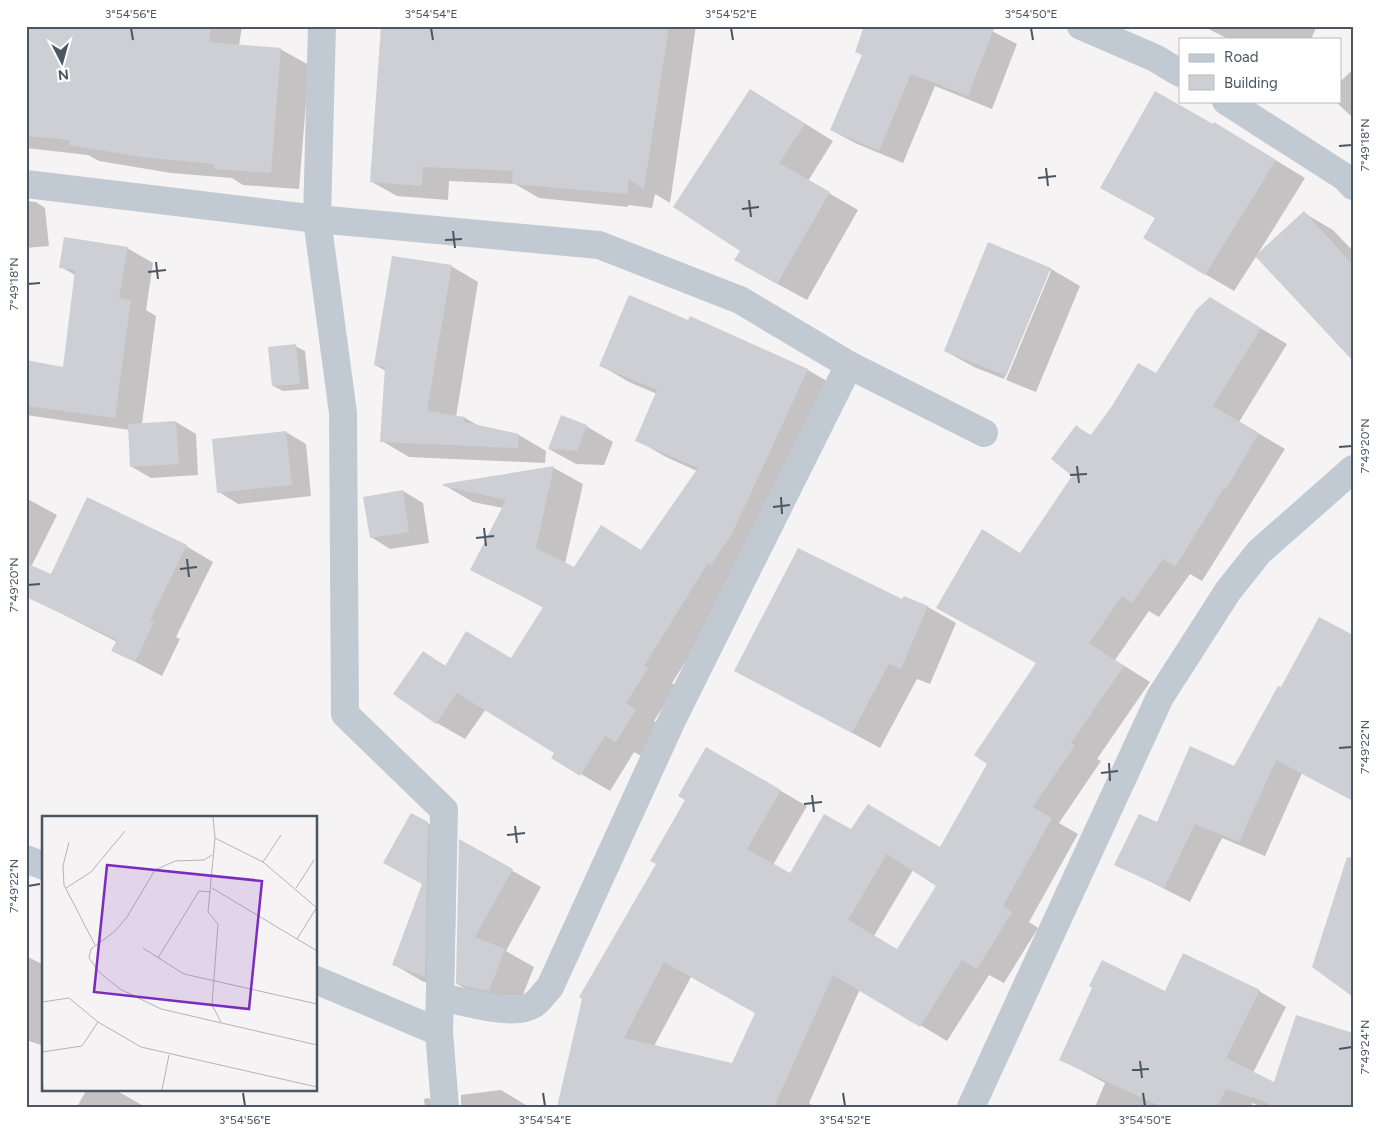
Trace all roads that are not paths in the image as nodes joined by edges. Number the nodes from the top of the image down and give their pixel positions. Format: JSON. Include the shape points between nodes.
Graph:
{"nodes":[{"id":1,"x":322,"y":26,"type":"edge"},
{"id":2,"x":1081,"y":26,"type":"edge"},
{"id":3,"x":1179,"y":72,"type":"edge"},
{"id":4,"x":1228,"y":102,"type":"edge"},
{"id":5,"x":26,"y":184,"type":"edge"},
{"id":6,"x":1353,"y":186,"type":"edge"},
{"id":7,"x":317,"y":219,"type":"junction"},
{"id":8,"x":849,"y":365,"type":"junction"},
{"id":9,"x":984,"y":433,"type":"dead end"},
{"id":10,"x":1353,"y":469,"type":"edge"},
{"id":11,"x":26,"y":858,"type":"edge"},
{"id":12,"x":42,"y":865,"type":"edge"},
{"id":13,"x":318,"y":981,"type":"edge"},
{"id":14,"x":441,"y":997,"type":"junction"},
{"id":15,"x":439,"y":1032,"type":"junction"},
{"id":16,"x":445,"y":1107,"type":"edge"},
{"id":17,"x":970,"y":1107,"type":"edge"}],
"edges":[{"from":1,"to":7,"type":"street"},
{"from":2,"to":3,"type":"street","via":[[1155,58]]},
{"from":4,"to":6,"type":"street","via":[[1288,139]]},
{"from":5,"to":7,"type":"street"},
{"from":7,"to":8,"type":"street","via":[[600,245],[740,300]]},
{"from":7,"to":14,"type":"street","via":[[343,413],[345,714],[444,810]]},
{"from":8,"to":9,"type":"street"},
{"from":8,"to":14,"type":"street","via":[[674,718],[550,987],[533,1005],[519,1009]]},
{"from":10,"to":17,"type":"street","via":[[1258,552],[1228,591],[1160,697]]},
{"from":11,"to":12,"type":"street"},
{"from":13,"to":15,"type":"street"},
{"from":14,"to":15,"type":"street"},
{"from":15,"to":16,"type":"street"}]}
